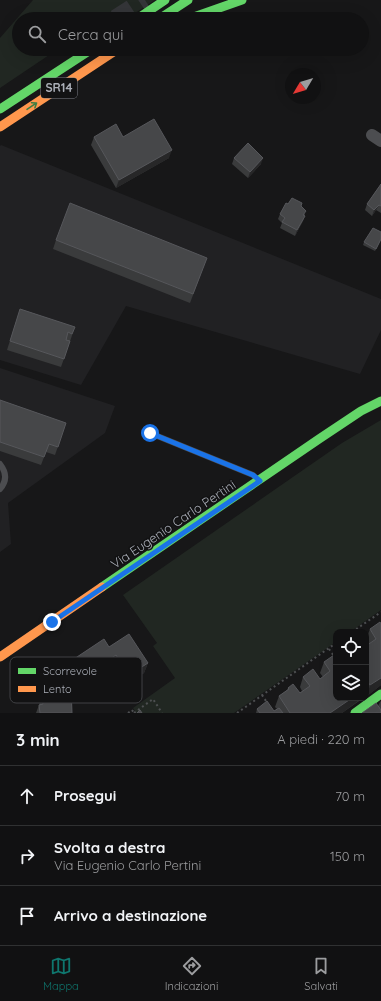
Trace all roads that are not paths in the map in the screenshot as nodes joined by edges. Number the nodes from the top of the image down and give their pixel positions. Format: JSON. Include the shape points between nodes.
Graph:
{"nodes":[{"id":1,"x":165,"y":0,"type":"edge"},
{"id":2,"x":188,"y":0,"type":"edge"},
{"id":3,"x":242,"y":0,"type":"edge"},
{"id":4,"x":147,"y":12,"type":"edge"},
{"id":5,"x":170,"y":12,"type":"edge"},
{"id":6,"x":208,"y":12,"type":"edge"},
{"id":7,"x":81,"y":56,"type":"edge"},
{"id":8,"x":107,"y":56,"type":"edge"},
{"id":9,"x":0,"y":109,"type":"edge"},
{"id":10,"x":0,"y":127,"type":"edge"},
{"id":11,"x":381,"y":401,"type":"edge"},
{"id":12,"x":150,"y":433,"type":"dead end"},
{"id":13,"x":0,"y":464,"type":"edge"},
{"id":14,"x":260,"y":481,"type":"junction"},
{"id":15,"x":0,"y":489,"type":"edge"},
{"id":16,"x":0,"y":657,"type":"edge"},
{"id":17,"x":381,"y":694,"type":"edge"},
{"id":18,"x":354,"y":713,"type":"edge"}],
"edges":[{"from":1,"to":4,"type":"street"},
{"from":2,"to":5,"type":"street"},
{"from":3,"to":6,"type":"street"},
{"from":7,"to":9,"type":"street","number":"SR14"},
{"from":10,"to":8,"type":"street","number":"SR14","one_way":true},
{"from":11,"to":14,"type":"street","name":"Via Eugenio Carlo Pertini","via":[[361,411]]},
{"from":12,"to":14,"type":"lane","via":[[253,475]]},
{"from":13,"to":15,"type":"lane","via":[[6,476]]},
{"from":14,"to":16,"type":"street","name":"Via Eugenio Carlo Pertini"},
{"from":17,"to":18,"type":"street"}]}
